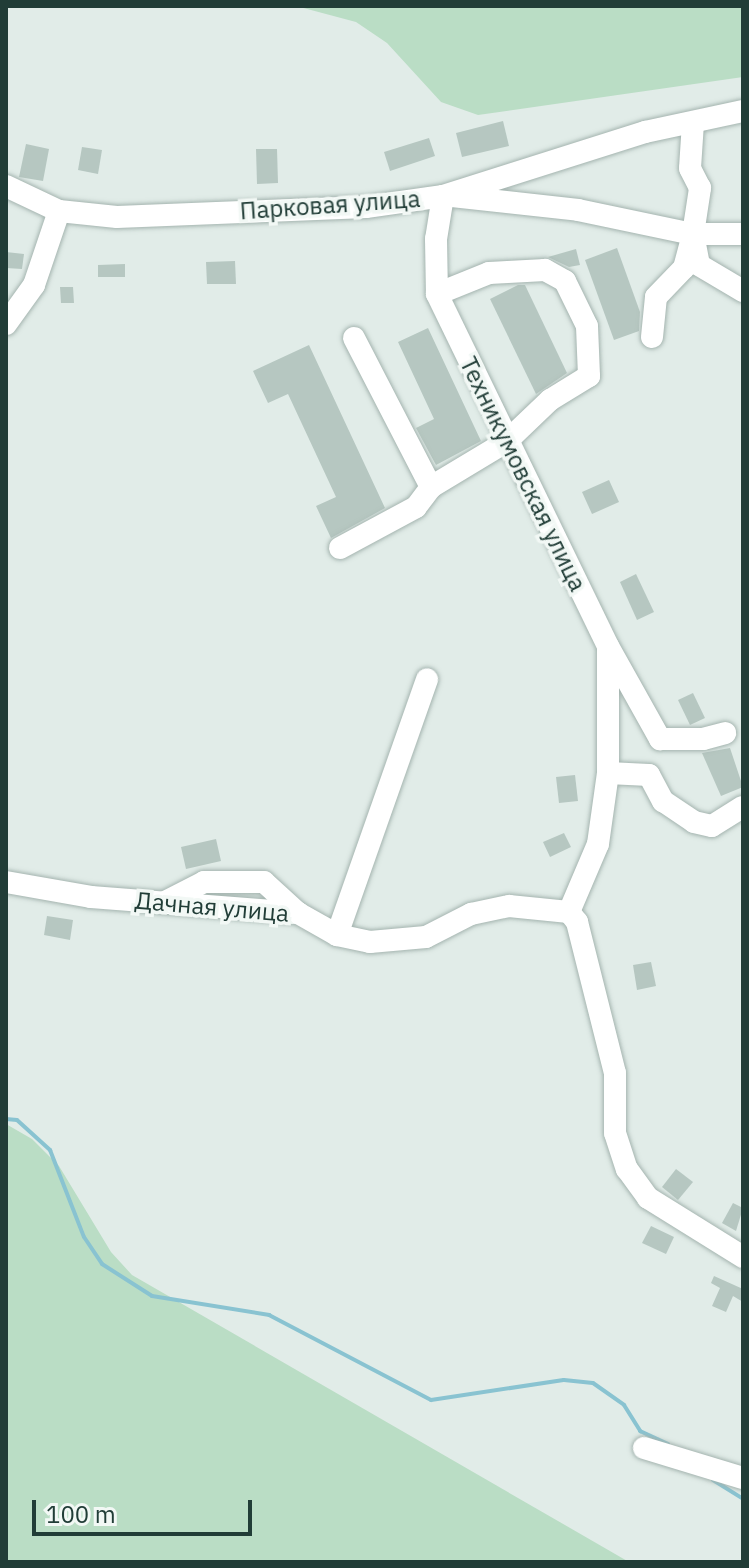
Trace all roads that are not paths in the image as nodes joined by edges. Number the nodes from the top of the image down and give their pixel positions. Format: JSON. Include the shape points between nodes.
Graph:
{"nodes":[{"id":1,"x":743,"y":111,"type":"edge"},
{"id":2,"x":693,"y":123,"type":"junction"},
{"id":3,"x":6,"y":186,"type":"edge"},
{"id":4,"x":443,"y":196,"type":"junction"},
{"id":5,"x":59,"y":211,"type":"junction"},
{"id":6,"x":693,"y":234,"type":"junction"},
{"id":7,"x":743,"y":234,"type":"edge"},
{"id":8,"x":743,"y":291,"type":"edge"},
{"id":9,"x":437,"y":294,"type":"junction"},
{"id":10,"x":6,"y":324,"type":"edge"},
{"id":11,"x":652,"y":337,"type":"dead end"},
{"id":12,"x":354,"y":338,"type":"dead end"},
{"id":13,"x":506,"y":442,"type":"junction"},
{"id":14,"x":431,"y":487,"type":"junction"},
{"id":15,"x":340,"y":548,"type":"dead end"},
{"id":16,"x":608,"y":646,"type":"junction"},
{"id":17,"x":427,"y":679,"type":"dead end"},
{"id":18,"x":725,"y":733,"type":"dead end"},
{"id":19,"x":608,"y":773,"type":"junction"},
{"id":20,"x":743,"y":807,"type":"edge"},
{"id":21,"x":6,"y":882,"type":"edge"},
{"id":22,"x":569,"y":912,"type":"junction"},
{"id":23,"x":337,"y":935,"type":"junction"},
{"id":24,"x":743,"y":1257,"type":"edge"},
{"id":25,"x":644,"y":1448,"type":"dead end"},
{"id":26,"x":743,"y":1478,"type":"edge"}],
"edges":[{"from":1,"to":2,"type":"street","name":"Парковая улица"},
{"from":2,"to":4,"type":"street","name":"Парковая улица","via":[[645,132]]},
{"from":2,"to":6,"type":"street","via":[[690,168],[700,188]]},
{"from":3,"to":5,"type":"street","name":"Парковая улица"},
{"from":4,"to":5,"type":"street","name":"Парковая улица","via":[[366,207],[117,217]]},
{"from":4,"to":6,"type":"street","via":[[578,210]]},
{"from":4,"to":9,"type":"street","name":"Техникумовская улица","via":[[436,239]]},
{"from":5,"to":10,"type":"street","via":[[34,285]]},
{"from":6,"to":7,"type":"street"},
{"from":6,"to":8,"type":"street","via":[[699,265]]},
{"from":6,"to":11,"type":"street","via":[[684,268],[656,297]]},
{"from":9,"to":13,"type":"street","name":"Техникумовская улица"},
{"from":9,"to":13,"type":"street","via":[[489,273],[545,270],[565,281],[587,326],[589,376],[550,400]]},
{"from":12,"to":14,"type":"street"},
{"from":13,"to":14,"type":"street"},
{"from":13,"to":16,"type":"street","name":"Техникумовская улица"},
{"from":14,"to":15,"type":"street","via":[[416,507]]},
{"from":16,"to":18,"type":"street","name":"Техникумовская улица","via":[[660,739]]},
{"from":16,"to":19,"type":"street"},
{"from":17,"to":23,"type":"street"},
{"from":19,"to":20,"type":"street","via":[[649,775],[663,801],[694,822],[712,826]]},
{"from":19,"to":22,"type":"street","via":[[598,844]]},
{"from":21,"to":23,"type":"street","name":"Дачная улица","via":[[164,903],[298,913]]},
{"from":22,"to":23,"type":"street","name":"Дачная улица","via":[[509,906],[471,914],[426,937],[370,942]]},
{"from":22,"to":24,"type":"street","via":[[577,922],[615,1073],[615,1133],[627,1169],[648,1198]]},
{"from":25,"to":26,"type":"street"}]}
